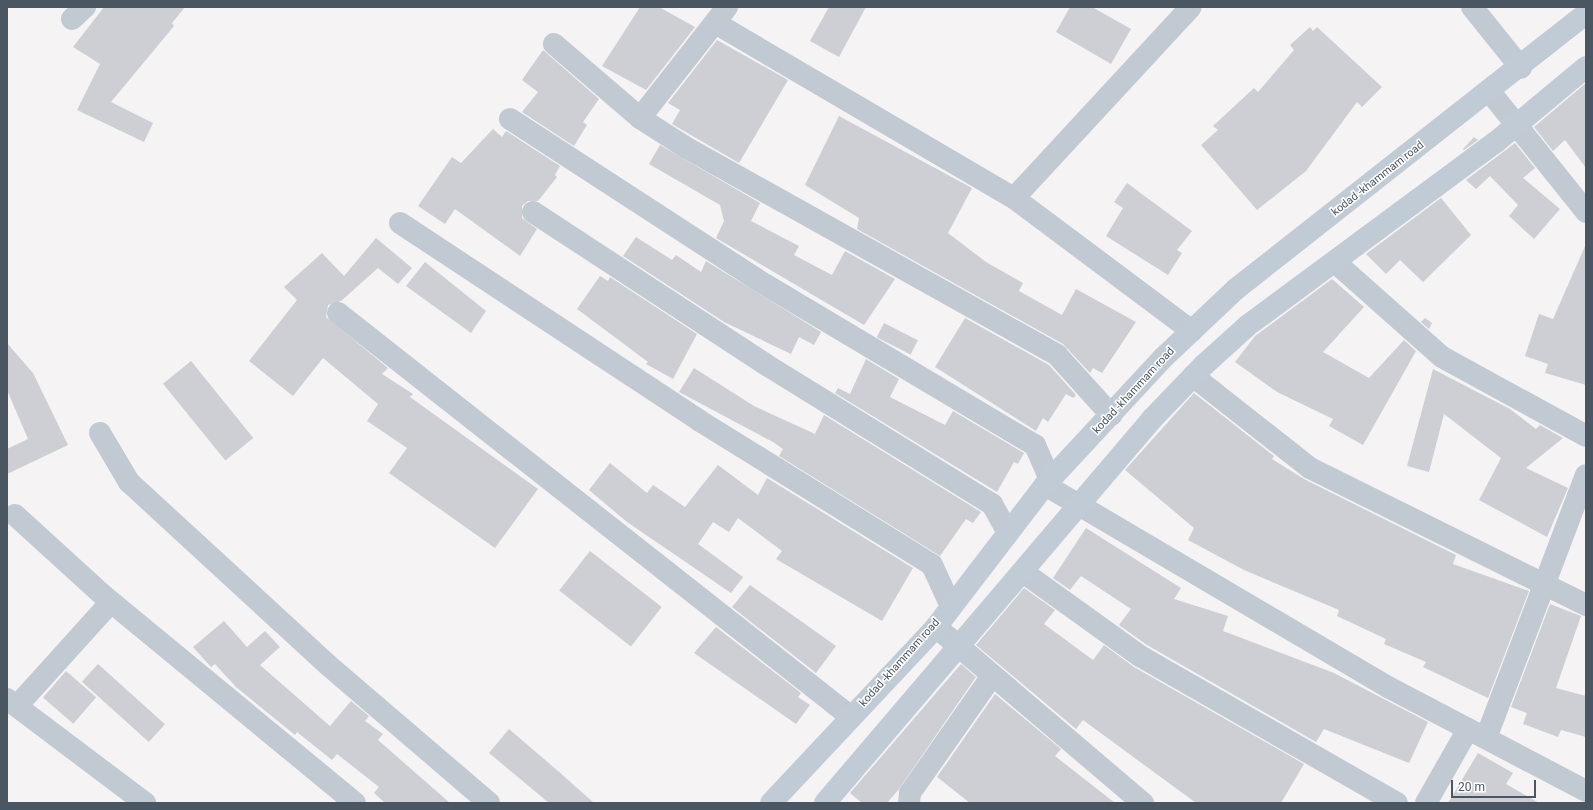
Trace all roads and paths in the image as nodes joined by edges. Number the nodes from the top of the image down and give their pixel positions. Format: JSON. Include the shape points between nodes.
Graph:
{"nodes":[{"id":1,"x":1472,"y":7,"type":"edge"},
{"id":2,"x":1181,"y":9,"type":"edge"},
{"id":3,"x":1586,"y":14,"type":"edge"},
{"id":4,"x":722,"y":16,"type":"edge"},
{"id":5,"x":554,"y":44,"type":"dead end"},
{"id":6,"x":1586,"y":67,"type":"edge"},
{"id":7,"x":1521,"y":68,"type":"junction"},
{"id":8,"x":1490,"y":92,"type":"junction"},
{"id":9,"x":640,"y":118,"type":"junction"},
{"id":10,"x":510,"y":119,"type":"dead end"},
{"id":11,"x":1516,"y":124,"type":"junction"},
{"id":12,"x":1014,"y":198,"type":"junction"},
{"id":13,"x":533,"y":212,"type":"dead end"},
{"id":14,"x":1586,"y":212,"type":"edge"},
{"id":15,"x":400,"y":223,"type":"dead end"},
{"id":16,"x":1334,"y":262,"type":"junction"},
{"id":17,"x":338,"y":313,"type":"dead end"},
{"id":18,"x":1192,"y":330,"type":"junction"},
{"id":19,"x":1193,"y":376,"type":"junction"},
{"id":20,"x":1111,"y":416,"type":"junction"},
{"id":21,"x":100,"y":433,"type":"dead end"},
{"id":22,"x":1586,"y":436,"type":"edge"},
{"id":23,"x":1586,"y":475,"type":"edge"},
{"id":24,"x":1048,"y":483,"type":"junction"},
{"id":25,"x":1079,"y":506,"type":"junction"},
{"id":26,"x":15,"y":516,"type":"dead end"},
{"id":27,"x":1008,"y":533,"type":"junction"},
{"id":28,"x":1023,"y":572,"type":"junction"},
{"id":29,"x":1543,"y":583,"type":"junction"},
{"id":30,"x":111,"y":602,"type":"junction"},
{"id":31,"x":950,"y":604,"type":"junction"},
{"id":32,"x":1586,"y":604,"type":"edge"},
{"id":33,"x":936,"y":627,"type":"junction"},
{"id":34,"x":959,"y":647,"type":"junction"},
{"id":35,"x":992,"y":676,"type":"junction"},
{"id":36,"x":12,"y":702,"type":"edge"},
{"id":37,"x":850,"y":716,"type":"junction"},
{"id":38,"x":1477,"y":733,"type":"junction"},
{"id":39,"x":1586,"y":791,"type":"edge"},
{"id":40,"x":145,"y":803,"type":"edge"},
{"id":41,"x":355,"y":803,"type":"edge"},
{"id":42,"x":489,"y":803,"type":"edge"},
{"id":43,"x":771,"y":803,"type":"edge"},
{"id":44,"x":826,"y":803,"type":"edge"},
{"id":45,"x":909,"y":803,"type":"edge"},
{"id":46,"x":1143,"y":803,"type":"edge"},
{"id":47,"x":1397,"y":803,"type":"edge"},
{"id":48,"x":1426,"y":803,"type":"edge"}],
"edges":[{"from":1,"to":7,"type":"street"},
{"from":2,"to":12,"type":"street"},
{"from":3,"to":7,"type":"main road","name":"kodad -khammam road"},
{"from":4,"to":9,"type":"street"},
{"from":4,"to":12,"type":"street"},
{"from":5,"to":9,"type":"street"},
{"from":6,"to":11,"type":"main road"},
{"from":7,"to":8,"type":"main road","name":"kodad -khammam road"},
{"from":8,"to":11,"type":"street"},
{"from":8,"to":18,"type":"main road","name":"kodad -khammam road","via":[[1236,289]]},
{"from":9,"to":20,"type":"street","via":[[687,148],[1057,355]]},
{"from":10,"to":24,"type":"street","via":[[756,279],[1035,445]]},
{"from":11,"to":14,"type":"street"},
{"from":11,"to":16,"type":"main road"},
{"from":12,"to":18,"type":"street"},
{"from":13,"to":27,"type":"street","via":[[765,364],[992,504]]},
{"from":15,"to":31,"type":"street","via":[[700,421],[932,565]]},
{"from":16,"to":19,"type":"main road","via":[[1247,326]]},
{"from":16,"to":22,"type":"street","via":[[1442,357]]},
{"from":17,"to":37,"type":"street"},
{"from":18,"to":20,"type":"main road","name":"kodad -khammam road"},
{"from":19,"to":25,"type":"main road"},
{"from":19,"to":29,"type":"street","via":[[1310,468]]},
{"from":20,"to":24,"type":"main road","name":"kodad -khammam road"},
{"from":21,"to":42,"type":"street","via":[[129,482],[328,665]]},
{"from":23,"to":29,"type":"street"},
{"from":24,"to":25,"type":"street"},
{"from":24,"to":27,"type":"main road","name":"kodad -khammam road"},
{"from":25,"to":28,"type":"main road"},
{"from":25,"to":38,"type":"street","via":[[1388,687]]},
{"from":26,"to":30,"type":"street"},
{"from":27,"to":31,"type":"main road","name":"kodad -khammam road"},
{"from":28,"to":34,"type":"main road"},
{"from":28,"to":47,"type":"street","via":[[1140,656]]},
{"from":29,"to":32,"type":"street"},
{"from":29,"to":38,"type":"street"},
{"from":30,"to":36,"type":"street"},
{"from":30,"to":41,"type":"street"},
{"from":31,"to":33,"type":"main road","name":"kodad -khammam road"},
{"from":33,"to":34,"type":"street"},
{"from":33,"to":37,"type":"main road","name":"kodad -khammam road"},
{"from":34,"to":35,"type":"street"},
{"from":34,"to":44,"type":"main road"},
{"from":35,"to":45,"type":"street","via":[[910,793]]},
{"from":35,"to":46,"type":"street"},
{"from":36,"to":40,"type":"street"},
{"from":37,"to":43,"type":"main road","name":"kodad -khammam road"},
{"from":38,"to":39,"type":"street"},
{"from":38,"to":48,"type":"street"}]}
